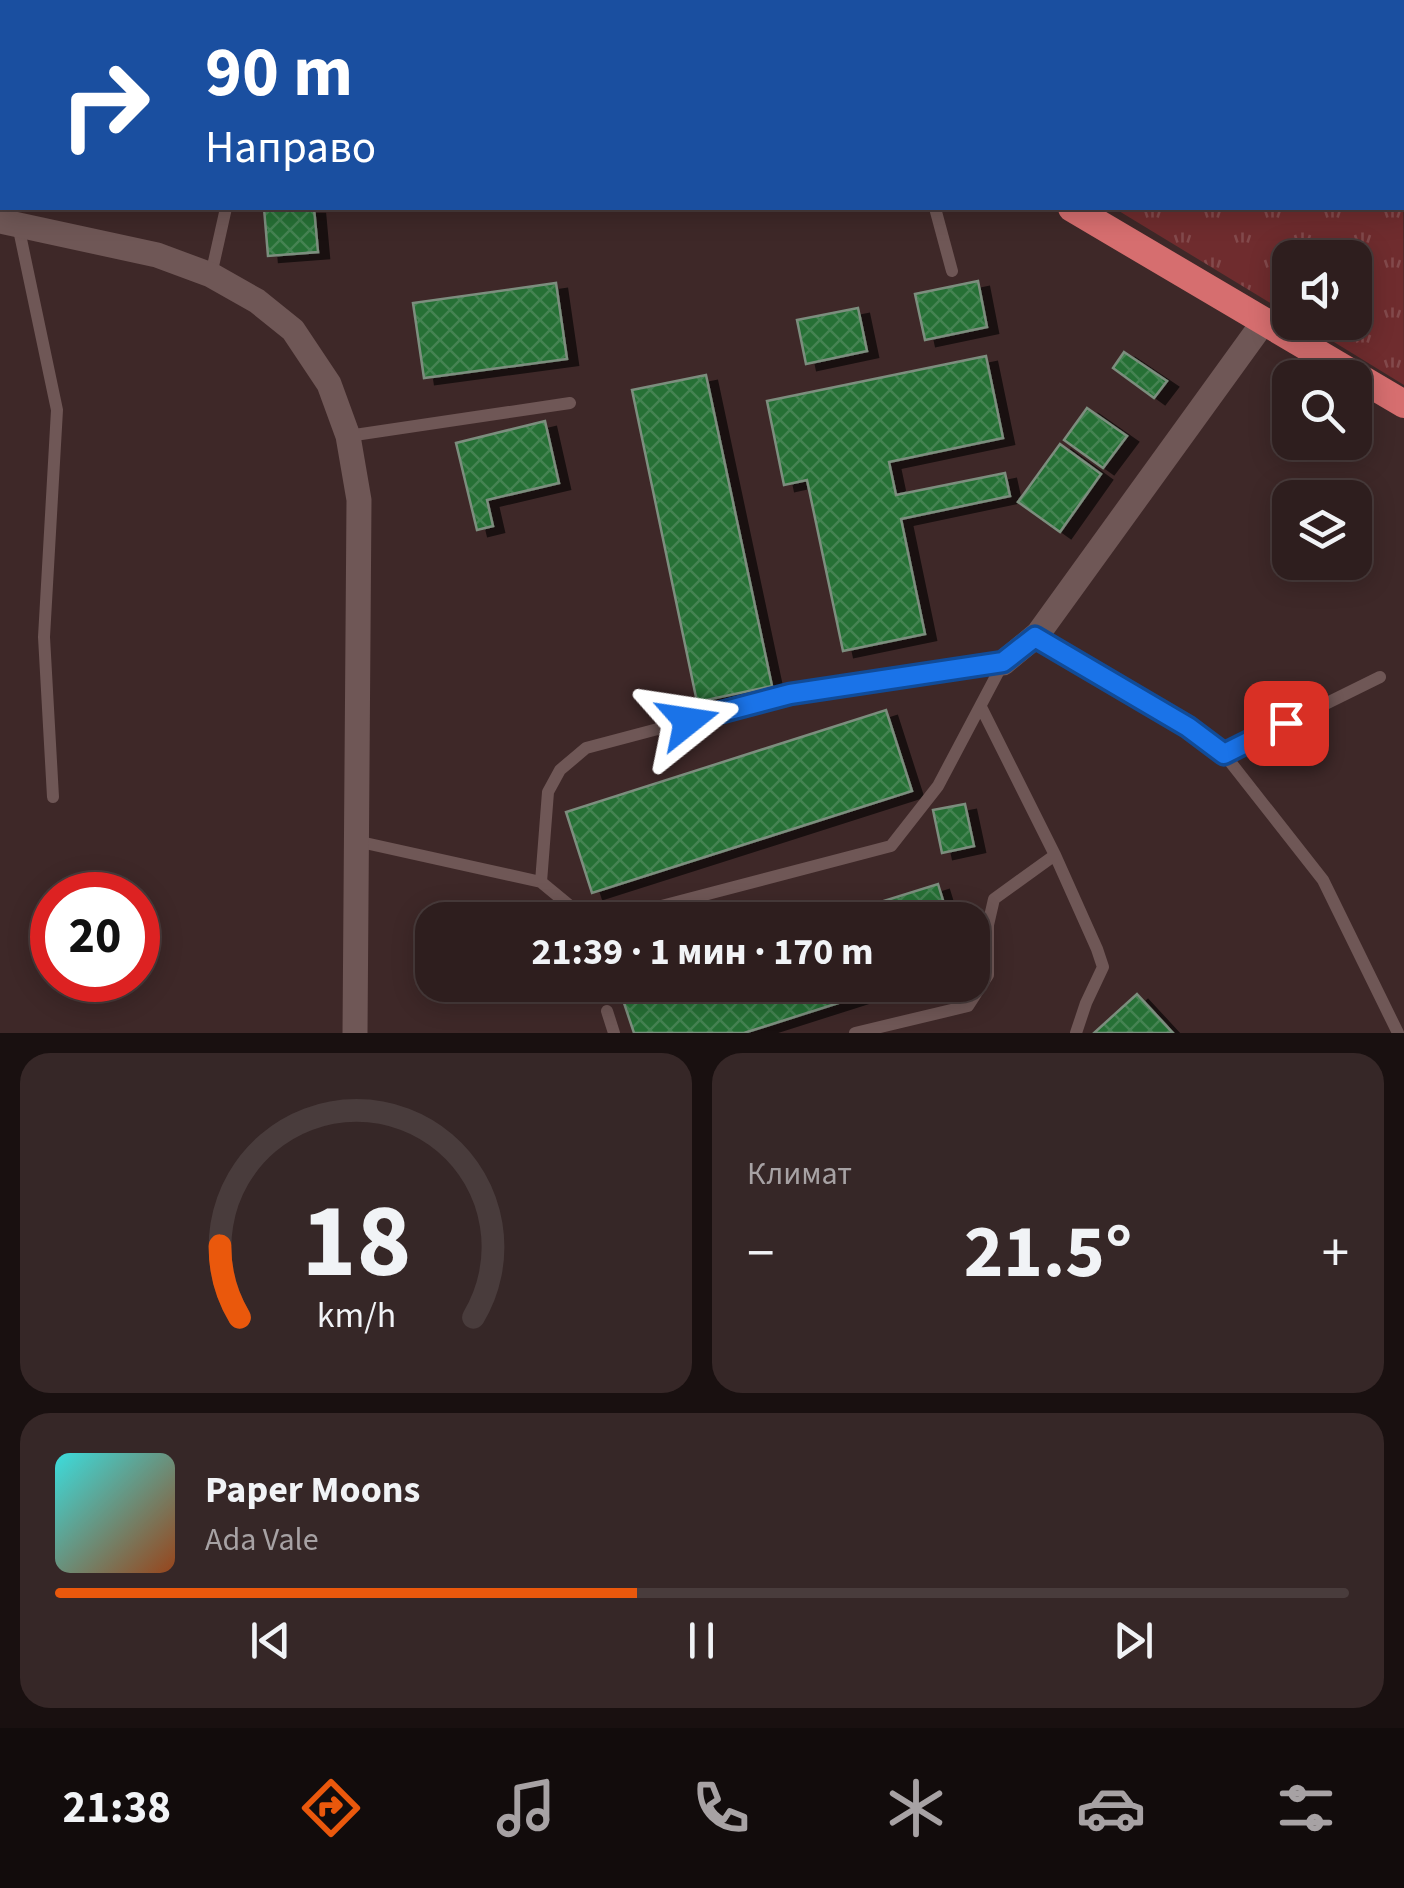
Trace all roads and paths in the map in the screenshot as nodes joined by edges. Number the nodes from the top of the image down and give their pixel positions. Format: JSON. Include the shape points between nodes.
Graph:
{"nodes":[{"id":1,"x":226,"y":210,"type":"edge"},
{"id":2,"x":937,"y":210,"type":"edge"},
{"id":3,"x":1075,"y":210,"type":"edge"},
{"id":4,"x":9,"y":223,"type":"edge"},
{"id":5,"x":952,"y":270,"type":"dead end"},
{"id":6,"x":211,"y":275,"type":"junction"},
{"id":7,"x":1265,"y":320,"type":"junction"},
{"id":8,"x":570,"y":403,"type":"dead end"},
{"id":9,"x":1404,"y":404,"type":"edge"},
{"id":10,"x":348,"y":436,"type":"junction"},
{"id":11,"x":1035,"y":637,"type":"junction"},
{"id":12,"x":1003,"y":662,"type":"junction"},
{"id":13,"x":1380,"y":677,"type":"dead end"},
{"id":14,"x":982,"y":707,"type":"junction"},
{"id":15,"x":1224,"y":754,"type":"junction"},
{"id":16,"x":53,"y":797,"type":"dead end"},
{"id":17,"x":356,"y":841,"type":"junction"},
{"id":18,"x":1055,"y":855,"type":"junction"},
{"id":19,"x":540,"y":882,"type":"junction"},
{"id":20,"x":565,"y":902,"type":"edge"},
{"id":21,"x":677,"y":902,"type":"edge"},
{"id":22,"x":607,"y":1010,"type":"dead end"},
{"id":23,"x":355,"y":1033,"type":"edge"},
{"id":24,"x":614,"y":1033,"type":"edge"},
{"id":25,"x":855,"y":1033,"type":"edge"},
{"id":26,"x":1076,"y":1033,"type":"edge"},
{"id":27,"x":1398,"y":1033,"type":"edge"}],
"edges":[{"from":1,"to":6,"type":"lane"},
{"from":2,"to":5,"type":"lane"},
{"from":3,"to":7,"type":"highway"},
{"from":4,"to":6,"type":"street","via":[[157,255]]},
{"from":4,"to":16,"type":"lane","via":[[56,410],[44,637]]},
{"from":6,"to":10,"type":"street","via":[[293,330],[329,384]]},
{"from":7,"to":9,"type":"highway"},
{"from":7,"to":11,"type":"street"},
{"from":8,"to":10,"type":"lane"},
{"from":10,"to":17,"type":"street","via":[[359,500]]},
{"from":11,"to":12,"type":"street"},
{"from":11,"to":15,"type":"lane"},
{"from":12,"to":14,"type":"lane"},
{"from":12,"to":19,"type":"lane","via":[[790,694],[586,748],[560,770],[548,792]]},
{"from":13,"to":15,"type":"lane"},
{"from":14,"to":18,"type":"lane"},
{"from":14,"to":21,"type":"lane","via":[[938,786],[892,846]]},
{"from":15,"to":27,"type":"lane","via":[[1323,880]]},
{"from":17,"to":19,"type":"lane"},
{"from":17,"to":23,"type":"street"},
{"from":18,"to":25,"type":"lane","via":[[994,899],[988,974],[968,1006]]},
{"from":18,"to":26,"type":"lane","via":[[1103,967]]},
{"from":19,"to":20,"type":"lane"},
{"from":22,"to":24,"type":"lane"}]}
